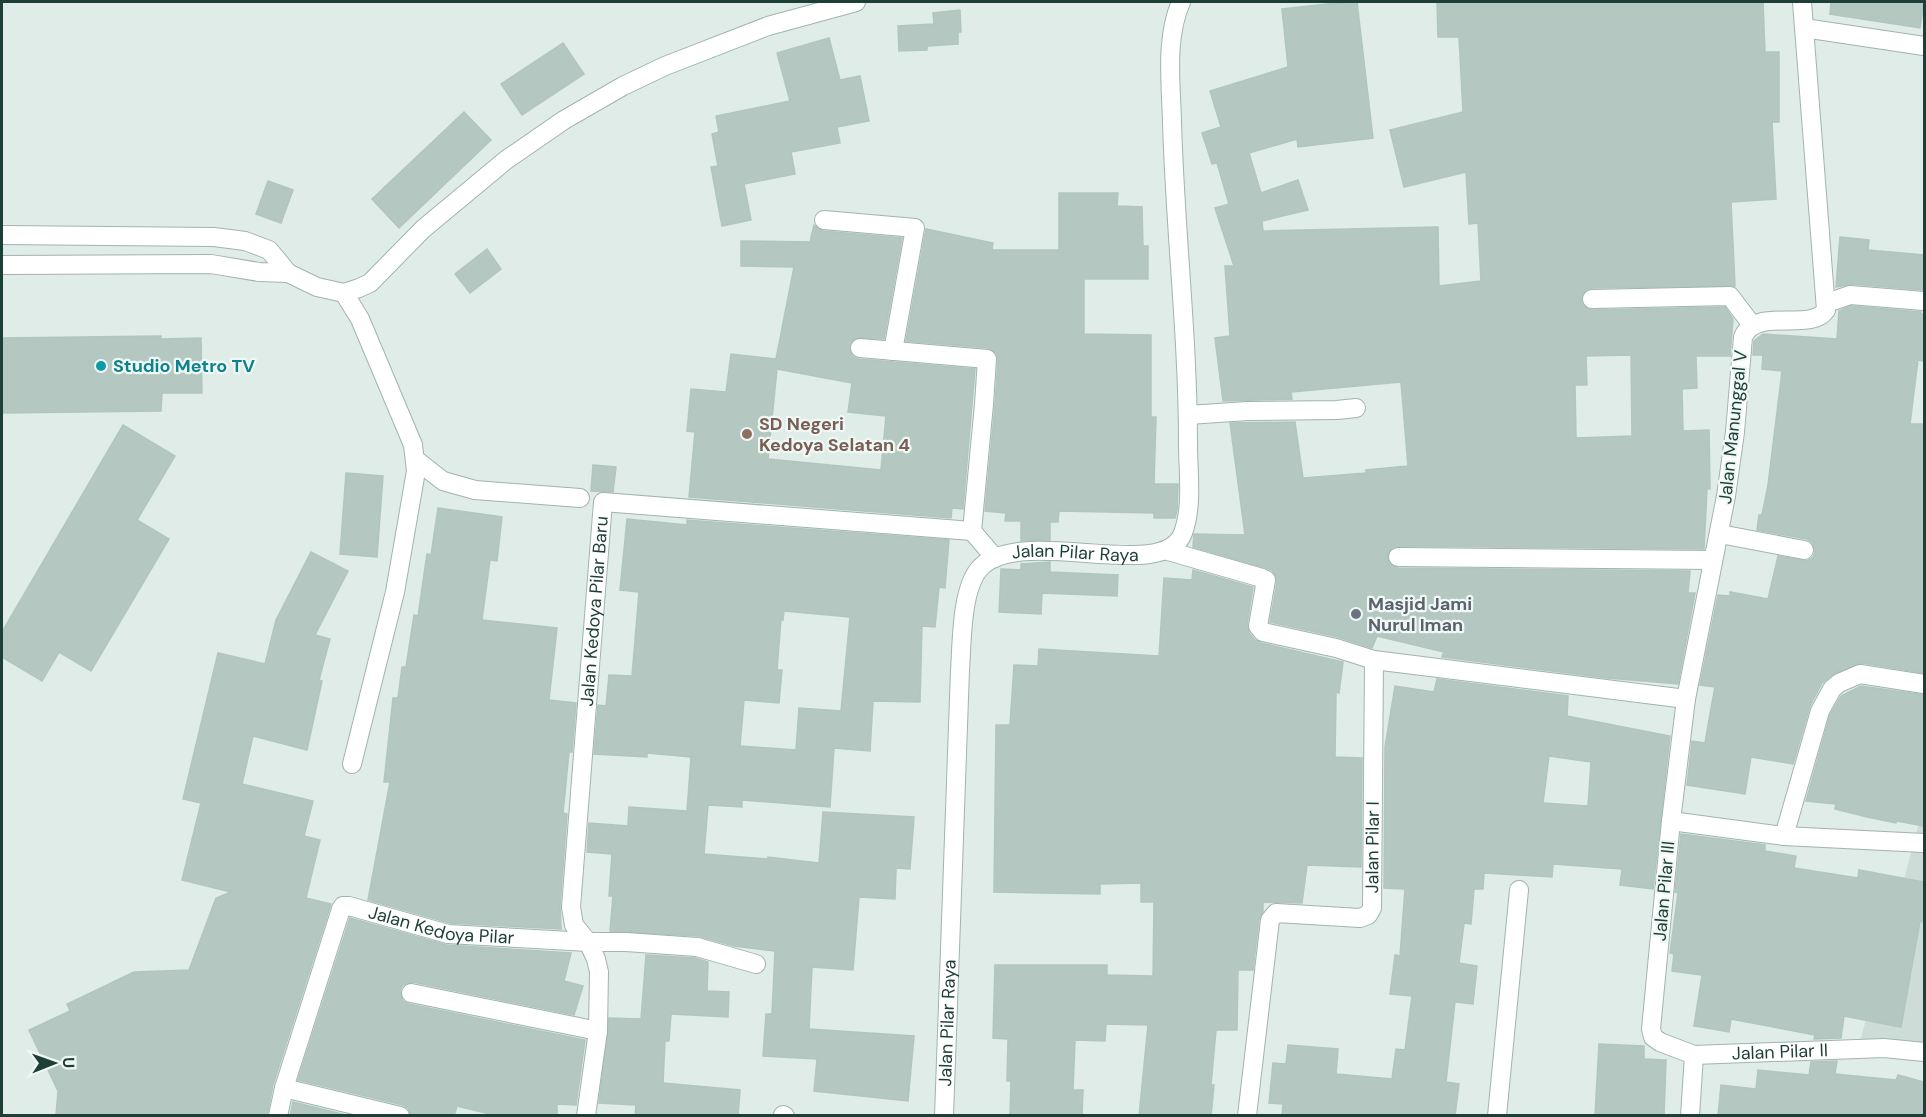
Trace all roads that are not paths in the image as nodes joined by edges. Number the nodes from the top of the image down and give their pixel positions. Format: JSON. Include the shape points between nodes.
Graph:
{"nodes":[{"id":1,"x":856,"y":2,"type":"edge"},
{"id":2,"x":1181,"y":2,"type":"edge"},
{"id":3,"x":1802,"y":2,"type":"edge"},
{"id":4,"x":1804,"y":28,"type":"junction"},
{"id":5,"x":1924,"y":46,"type":"edge"},
{"id":6,"x":824,"y":220,"type":"dead end"},
{"id":7,"x":2,"y":235,"type":"edge"},
{"id":8,"x":2,"y":265,"type":"edge"},
{"id":9,"x":288,"y":273,"type":"junction"},
{"id":10,"x":344,"y":293,"type":"junction"},
{"id":11,"x":1592,"y":299,"type":"dead end"},
{"id":12,"x":1924,"y":301,"type":"edge"},
{"id":13,"x":1827,"y":303,"type":"junction"},
{"id":14,"x":1752,"y":325,"type":"junction"},
{"id":15,"x":860,"y":348,"type":"dead end"},
{"id":16,"x":893,"y":351,"type":"junction"},
{"id":17,"x":1356,"y":408,"type":"dead end"},
{"id":18,"x":1188,"y":415,"type":"junction"},
{"id":19,"x":415,"y":459,"type":"junction"},
{"id":20,"x":580,"y":498,"type":"dead end"},
{"id":21,"x":972,"y":531,"type":"junction"},
{"id":22,"x":1720,"y":534,"type":"junction"},
{"id":23,"x":1168,"y":550,"type":"junction"},
{"id":24,"x":1804,"y":550,"type":"dead end"},
{"id":25,"x":1398,"y":557,"type":"dead end"},
{"id":26,"x":994,"y":558,"type":"junction"},
{"id":27,"x":1713,"y":560,"type":"junction"},
{"id":28,"x":1374,"y":660,"type":"junction"},
{"id":29,"x":1924,"y":684,"type":"edge"},
{"id":30,"x":1686,"y":699,"type":"junction"},
{"id":31,"x":352,"y":764,"type":"dead end"},
{"id":32,"x":1671,"y":821,"type":"junction"},
{"id":33,"x":1784,"y":836,"type":"junction"},
{"id":34,"x":1924,"y":843,"type":"edge"},
{"id":35,"x":1519,"y":890,"type":"dead end"},
{"id":36,"x":588,"y":942,"type":"junction"},
{"id":37,"x":756,"y":964,"type":"dead end"},
{"id":38,"x":411,"y":993,"type":"dead end"},
{"id":39,"x":598,"y":1031,"type":"junction"},
{"id":40,"x":1924,"y":1052,"type":"edge"},
{"id":41,"x":1694,"y":1055,"type":"junction"},
{"id":42,"x":284,"y":1088,"type":"junction"},
{"id":43,"x":278,"y":1116,"type":"edge"},
{"id":44,"x":400,"y":1116,"type":"edge"},
{"id":45,"x":586,"y":1116,"type":"edge"},
{"id":46,"x":944,"y":1116,"type":"edge"},
{"id":47,"x":1247,"y":1116,"type":"edge"},
{"id":48,"x":1497,"y":1116,"type":"edge"},
{"id":49,"x":1690,"y":1116,"type":"edge"}],
"edges":[{"from":1,"to":10,"type":"street","via":[[768,26],[623,86],[506,160],[423,228],[370,283]]},
{"from":2,"to":18,"type":"street","via":[[1172,34],[1171,64]]},
{"from":3,"to":4,"type":"street"},
{"from":4,"to":5,"type":"street"},
{"from":4,"to":13,"type":"street"},
{"from":6,"to":16,"type":"street","via":[[915,228]]},
{"from":7,"to":9,"type":"street","via":[[214,237],[245,241],[269,250]]},
{"from":8,"to":9,"type":"street","via":[[211,264]]},
{"from":9,"to":10,"type":"street","via":[[317,287]]},
{"from":10,"to":19,"type":"street","via":[[360,319],[413,445]]},
{"from":11,"to":14,"type":"street","via":[[1730,296]]},
{"from":12,"to":13,"type":"street","via":[[1850,295]]},
{"from":13,"to":14,"type":"street","name":"Jalan Manunggal V","via":[[1825,313],[1812,319]]},
{"from":14,"to":22,"type":"street","name":"Jalan Manunggal V","via":[[1746,329],[1740,351],[1735,432]]},
{"from":15,"to":16,"type":"street"},
{"from":16,"to":21,"type":"street","via":[[987,358]]},
{"from":17,"to":18,"type":"street"},
{"from":18,"to":23,"type":"street","via":[[1187,524],[1181,540]]},
{"from":19,"to":20,"type":"street","via":[[443,481],[475,490]]},
{"from":19,"to":31,"type":"street","via":[[395,592]]},
{"from":21,"to":26,"type":"street"},
{"from":21,"to":36,"type":"street","name":"Jalan Kedoya Pilar Baru","via":[[603,502],[571,907],[574,925]]},
{"from":22,"to":24,"type":"street"},
{"from":22,"to":27,"type":"street","name":"Jalan Manunggal V"},
{"from":23,"to":26,"type":"street","name":"Jalan Pilar Raya","via":[[1144,555],[1019,551]]},
{"from":23,"to":28,"type":"street","via":[[1262,578],[1266,584],[1258,626],[1263,632]]},
{"from":25,"to":27,"type":"street"},
{"from":26,"to":46,"type":"street","name":"Jalan Pilar Raya","via":[[979,569],[968,591],[963,618]]},
{"from":27,"to":30,"type":"street","name":"Jalan Manunggal V"},
{"from":28,"to":30,"type":"street"},
{"from":28,"to":47,"type":"street","name":"Jalan Pilar I","via":[[1372,908],[1360,918],[1276,914],[1270,920]]},
{"from":29,"to":33,"type":"street","via":[[1860,674],[1832,690],[1820,711]]},
{"from":30,"to":32,"type":"street","name":"Jalan Pilar III"},
{"from":32,"to":33,"type":"street"},
{"from":32,"to":41,"type":"street","name":"Jalan Pilar III","via":[[1651,1029],[1660,1042]]},
{"from":33,"to":34,"type":"street"},
{"from":35,"to":48,"type":"street"},
{"from":36,"to":37,"type":"street","name":"Jalan Kedoya Pilar","via":[[697,947]]},
{"from":36,"to":39,"type":"street","name":"Jalan Kedoya Pilar Baru","via":[[599,972]]},
{"from":36,"to":42,"type":"street","name":"Jalan Kedoya Pilar","via":[[448,934],[343,906]]},
{"from":38,"to":39,"type":"street"},
{"from":39,"to":45,"type":"street","name":"Jalan Kedoya Pilar Baru"},
{"from":40,"to":41,"type":"street","name":"Jalan Pilar II","via":[[1872,1049]]},
{"from":41,"to":49,"type":"street"},
{"from":42,"to":43,"type":"street","name":"Jalan Kedoya Pilar"},
{"from":42,"to":44,"type":"street"}]}
